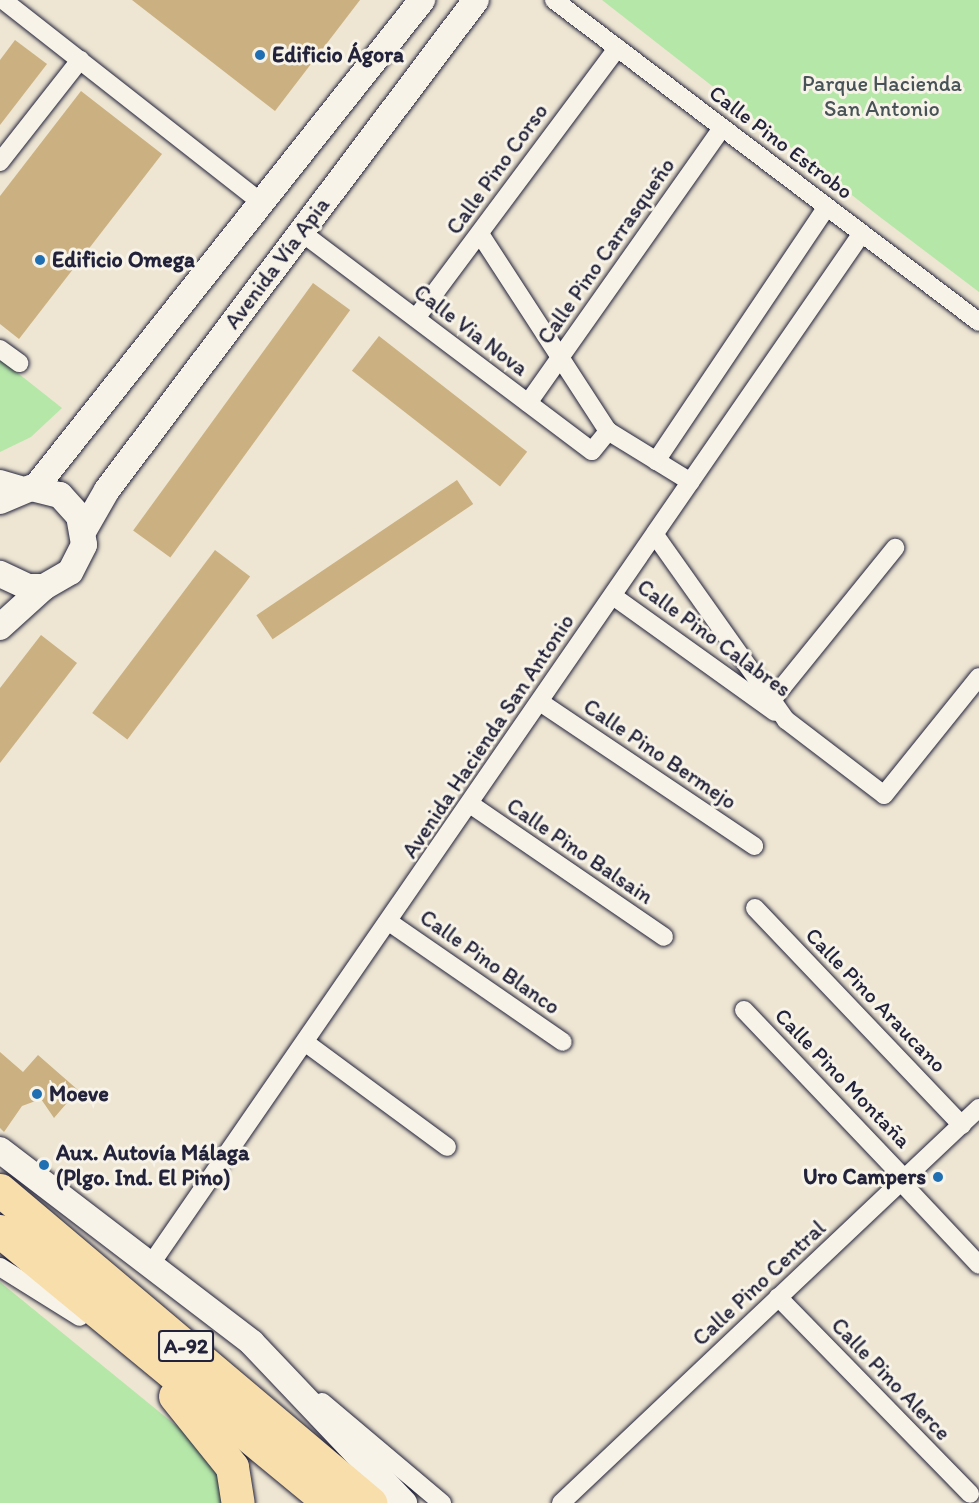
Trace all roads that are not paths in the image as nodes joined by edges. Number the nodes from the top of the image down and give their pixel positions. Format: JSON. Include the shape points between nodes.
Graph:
{"nodes":[{"id":1,"x":3,"y":0,"type":"edge"},
{"id":2,"x":422,"y":0,"type":"edge"},
{"id":3,"x":476,"y":0,"type":"edge"},
{"id":4,"x":554,"y":0,"type":"edge"},
{"id":5,"x":617,"y":48,"type":"junction"},
{"id":6,"x":80,"y":60,"type":"junction"},
{"id":7,"x":722,"y":128,"type":"junction"},
{"id":8,"x":0,"y":162,"type":"edge"},
{"id":9,"x":263,"y":204,"type":"junction"},
{"id":10,"x":827,"y":207,"type":"junction"},
{"id":11,"x":301,"y":232,"type":"junction"},
{"id":12,"x":862,"y":233,"type":"junction"},
{"id":13,"x":480,"y":234,"type":"junction"},
{"id":14,"x":416,"y":318,"type":"junction"},
{"id":15,"x":979,"y":322,"type":"edge"},
{"id":16,"x":0,"y":349,"type":"edge"},
{"id":17,"x":561,"y":356,"type":"junction"},
{"id":18,"x":19,"y":363,"type":"dead end"},
{"id":19,"x":528,"y":403,"type":"junction"},
{"id":20,"x":608,"y":431,"type":"junction"},
{"id":21,"x":656,"y":461,"type":"junction"},
{"id":22,"x":0,"y":479,"type":"edge"},
{"id":23,"x":691,"y":482,"type":"junction"},
{"id":24,"x":33,"y":488,"type":"junction"},
{"id":25,"x":0,"y":501,"type":"edge"},
{"id":26,"x":84,"y":530,"type":"junction"},
{"id":27,"x":655,"y":535,"type":"junction"},
{"id":28,"x":895,"y":548,"type":"dead end"},
{"id":29,"x":0,"y":574,"type":"edge"},
{"id":30,"x":44,"y":587,"type":"junction"},
{"id":31,"x":613,"y":596,"type":"junction"},
{"id":32,"x":0,"y":627,"type":"edge"},
{"id":33,"x":979,"y":677,"type":"edge"},
{"id":34,"x":772,"y":700,"type":"junction"},
{"id":35,"x":540,"y":702,"type":"junction"},
{"id":36,"x":786,"y":720,"type":"junction"},
{"id":37,"x":470,"y":804,"type":"junction"},
{"id":38,"x":754,"y":846,"type":"dead end"},
{"id":39,"x":756,"y":908,"type":"dead end"},
{"id":40,"x":389,"y":922,"type":"junction"},
{"id":41,"x":664,"y":938,"type":"dead end"},
{"id":42,"x":744,"y":1010,"type":"dead end"},
{"id":43,"x":306,"y":1042,"type":"junction"},
{"id":44,"x":563,"y":1042,"type":"dead end"},
{"id":45,"x":979,"y":1108,"type":"edge"},
{"id":46,"x":962,"y":1125,"type":"junction"},
{"id":47,"x":447,"y":1147,"type":"dead end"},
{"id":48,"x":0,"y":1150,"type":"edge"},
{"id":49,"x":904,"y":1182,"type":"junction"},
{"id":50,"x":0,"y":1190,"type":"edge"},
{"id":51,"x":0,"y":1231,"type":"edge"},
{"id":52,"x":0,"y":1236,"type":"edge"},
{"id":53,"x":151,"y":1264,"type":"junction"},
{"id":54,"x":979,"y":1265,"type":"edge"},
{"id":55,"x":0,"y":1267,"type":"edge"},
{"id":56,"x":778,"y":1297,"type":"junction"},
{"id":57,"x":80,"y":1317,"type":"junction"},
{"id":58,"x":252,"y":1343,"type":"junction"},
{"id":59,"x":175,"y":1396,"type":"junction"},
{"id":60,"x":970,"y":1494,"type":"dead end"},
{"id":61,"x":571,"y":1500,"type":"edge"},
{"id":62,"x":238,"y":1503,"type":"edge"},
{"id":63,"x":297,"y":1503,"type":"edge"},
{"id":64,"x":330,"y":1503,"type":"edge"},
{"id":65,"x":371,"y":1503,"type":"edge"},
{"id":66,"x":404,"y":1503,"type":"edge"},
{"id":67,"x":442,"y":1503,"type":"edge"}],
"edges":[{"from":1,"to":6,"type":"street"},
{"from":2,"to":9,"type":"street","name":"Avenida Vía Apia"},
{"from":3,"to":11,"type":"street","name":"Avenida Vía Apia"},
{"from":4,"to":5,"type":"street","name":"Calle Pino Estrobo"},
{"from":5,"to":7,"type":"street","name":"Calle Pino Estrobo"},
{"from":5,"to":13,"type":"street","name":"Calle Pino Corso"},
{"from":6,"to":8,"type":"street"},
{"from":6,"to":9,"type":"street"},
{"from":7,"to":10,"type":"street","name":"Calle Pino Estrobo"},
{"from":7,"to":17,"type":"street","name":"Calle Pino Carrasqueño"},
{"from":9,"to":24,"type":"street","name":"Avenida Vía Apia"},
{"from":10,"to":12,"type":"street","name":"Calle Pino Estrobo"},
{"from":10,"to":21,"type":"street"},
{"from":11,"to":14,"type":"street","name":"Calle Via Nova"},
{"from":11,"to":26,"type":"street","name":"Avenida Vía Apia","via":[[107,490]]},
{"from":12,"to":15,"type":"street","name":"Calle Pino Estrobo"},
{"from":12,"to":23,"type":"street","name":"Avenida Hacienda San Antonio"},
{"from":13,"to":14,"type":"street","name":"Calle Pino Corso"},
{"from":13,"to":17,"type":"street"},
{"from":14,"to":19,"type":"street","name":"Calle Via Nova"},
{"from":16,"to":18,"type":"street"},
{"from":17,"to":19,"type":"street","name":"Calle Pino Carrasqueño"},
{"from":17,"to":20,"type":"street"},
{"from":19,"to":20,"type":"street","name":"Calle Via Nova","via":[[592,451]]},
{"from":20,"to":21,"type":"street"},
{"from":21,"to":23,"type":"street"},
{"from":22,"to":24,"type":"street"},
{"from":23,"to":27,"type":"street","name":"Avenida Hacienda San Antonio"},
{"from":24,"to":25,"type":"street"},
{"from":24,"to":26,"type":"street","via":[[71,504]]},
{"from":26,"to":30,"type":"street","name":"Avenida Vía Apia","via":[[75,566]]},
{"from":27,"to":31,"type":"street","name":"Avenida Hacienda San Antonio"},
{"from":27,"to":34,"type":"street"},
{"from":28,"to":34,"type":"street"},
{"from":29,"to":30,"type":"street","via":[[28,587]]},
{"from":30,"to":32,"type":"street"},
{"from":31,"to":35,"type":"street","name":"Avenida Hacienda San Antonio"},
{"from":31,"to":36,"type":"street","name":"Calle Pino Calabres"},
{"from":33,"to":36,"type":"street","name":"Calle Pino Calabres","via":[[884,795]]},
{"from":34,"to":36,"type":"street"},
{"from":35,"to":37,"type":"street","name":"Avenida Hacienda San Antonio"},
{"from":35,"to":38,"type":"street","name":"Calle Pino Bermejo"},
{"from":37,"to":40,"type":"street","name":"Avenida Hacienda San Antonio"},
{"from":37,"to":41,"type":"street","name":"Calle Pino Balsain"},
{"from":39,"to":46,"type":"street","name":"Calle Pino Araucano"},
{"from":40,"to":43,"type":"street","name":"Avenida Hacienda San Antonio"},
{"from":40,"to":44,"type":"street","name":"Calle Pino Blanco"},
{"from":42,"to":49,"type":"street","name":"Calle Pino Montaña"},
{"from":43,"to":47,"type":"street"},
{"from":43,"to":53,"type":"street","name":"Avenida Hacienda San Antonio"},
{"from":45,"to":46,"type":"street","name":"Calle Pino Central"},
{"from":46,"to":49,"type":"street","name":"Calle Pino Central"},
{"from":48,"to":53,"type":"street"},
{"from":49,"to":54,"type":"street","name":"Calle Pino Montaña"},
{"from":49,"to":56,"type":"street","name":"Calle Pino Central"},
{"from":50,"to":65,"type":"highway","number":"A-92"},
{"from":51,"to":64,"type":"highway","number":"A-92"},
{"from":52,"to":57,"type":"highway"},
{"from":53,"to":58,"type":"street"},
{"from":55,"to":57,"type":"street"},
{"from":56,"to":60,"type":"street","name":"Calle Pino Alerce"},
{"from":56,"to":61,"type":"street","name":"Calle Pino Central"},
{"from":57,"to":59,"type":"highway"},
{"from":58,"to":66,"type":"street"},
{"from":58,"to":67,"type":"street"},
{"from":59,"to":62,"type":"highway","via":[[232,1467]]},
{"from":59,"to":63,"type":"highway"}]}
